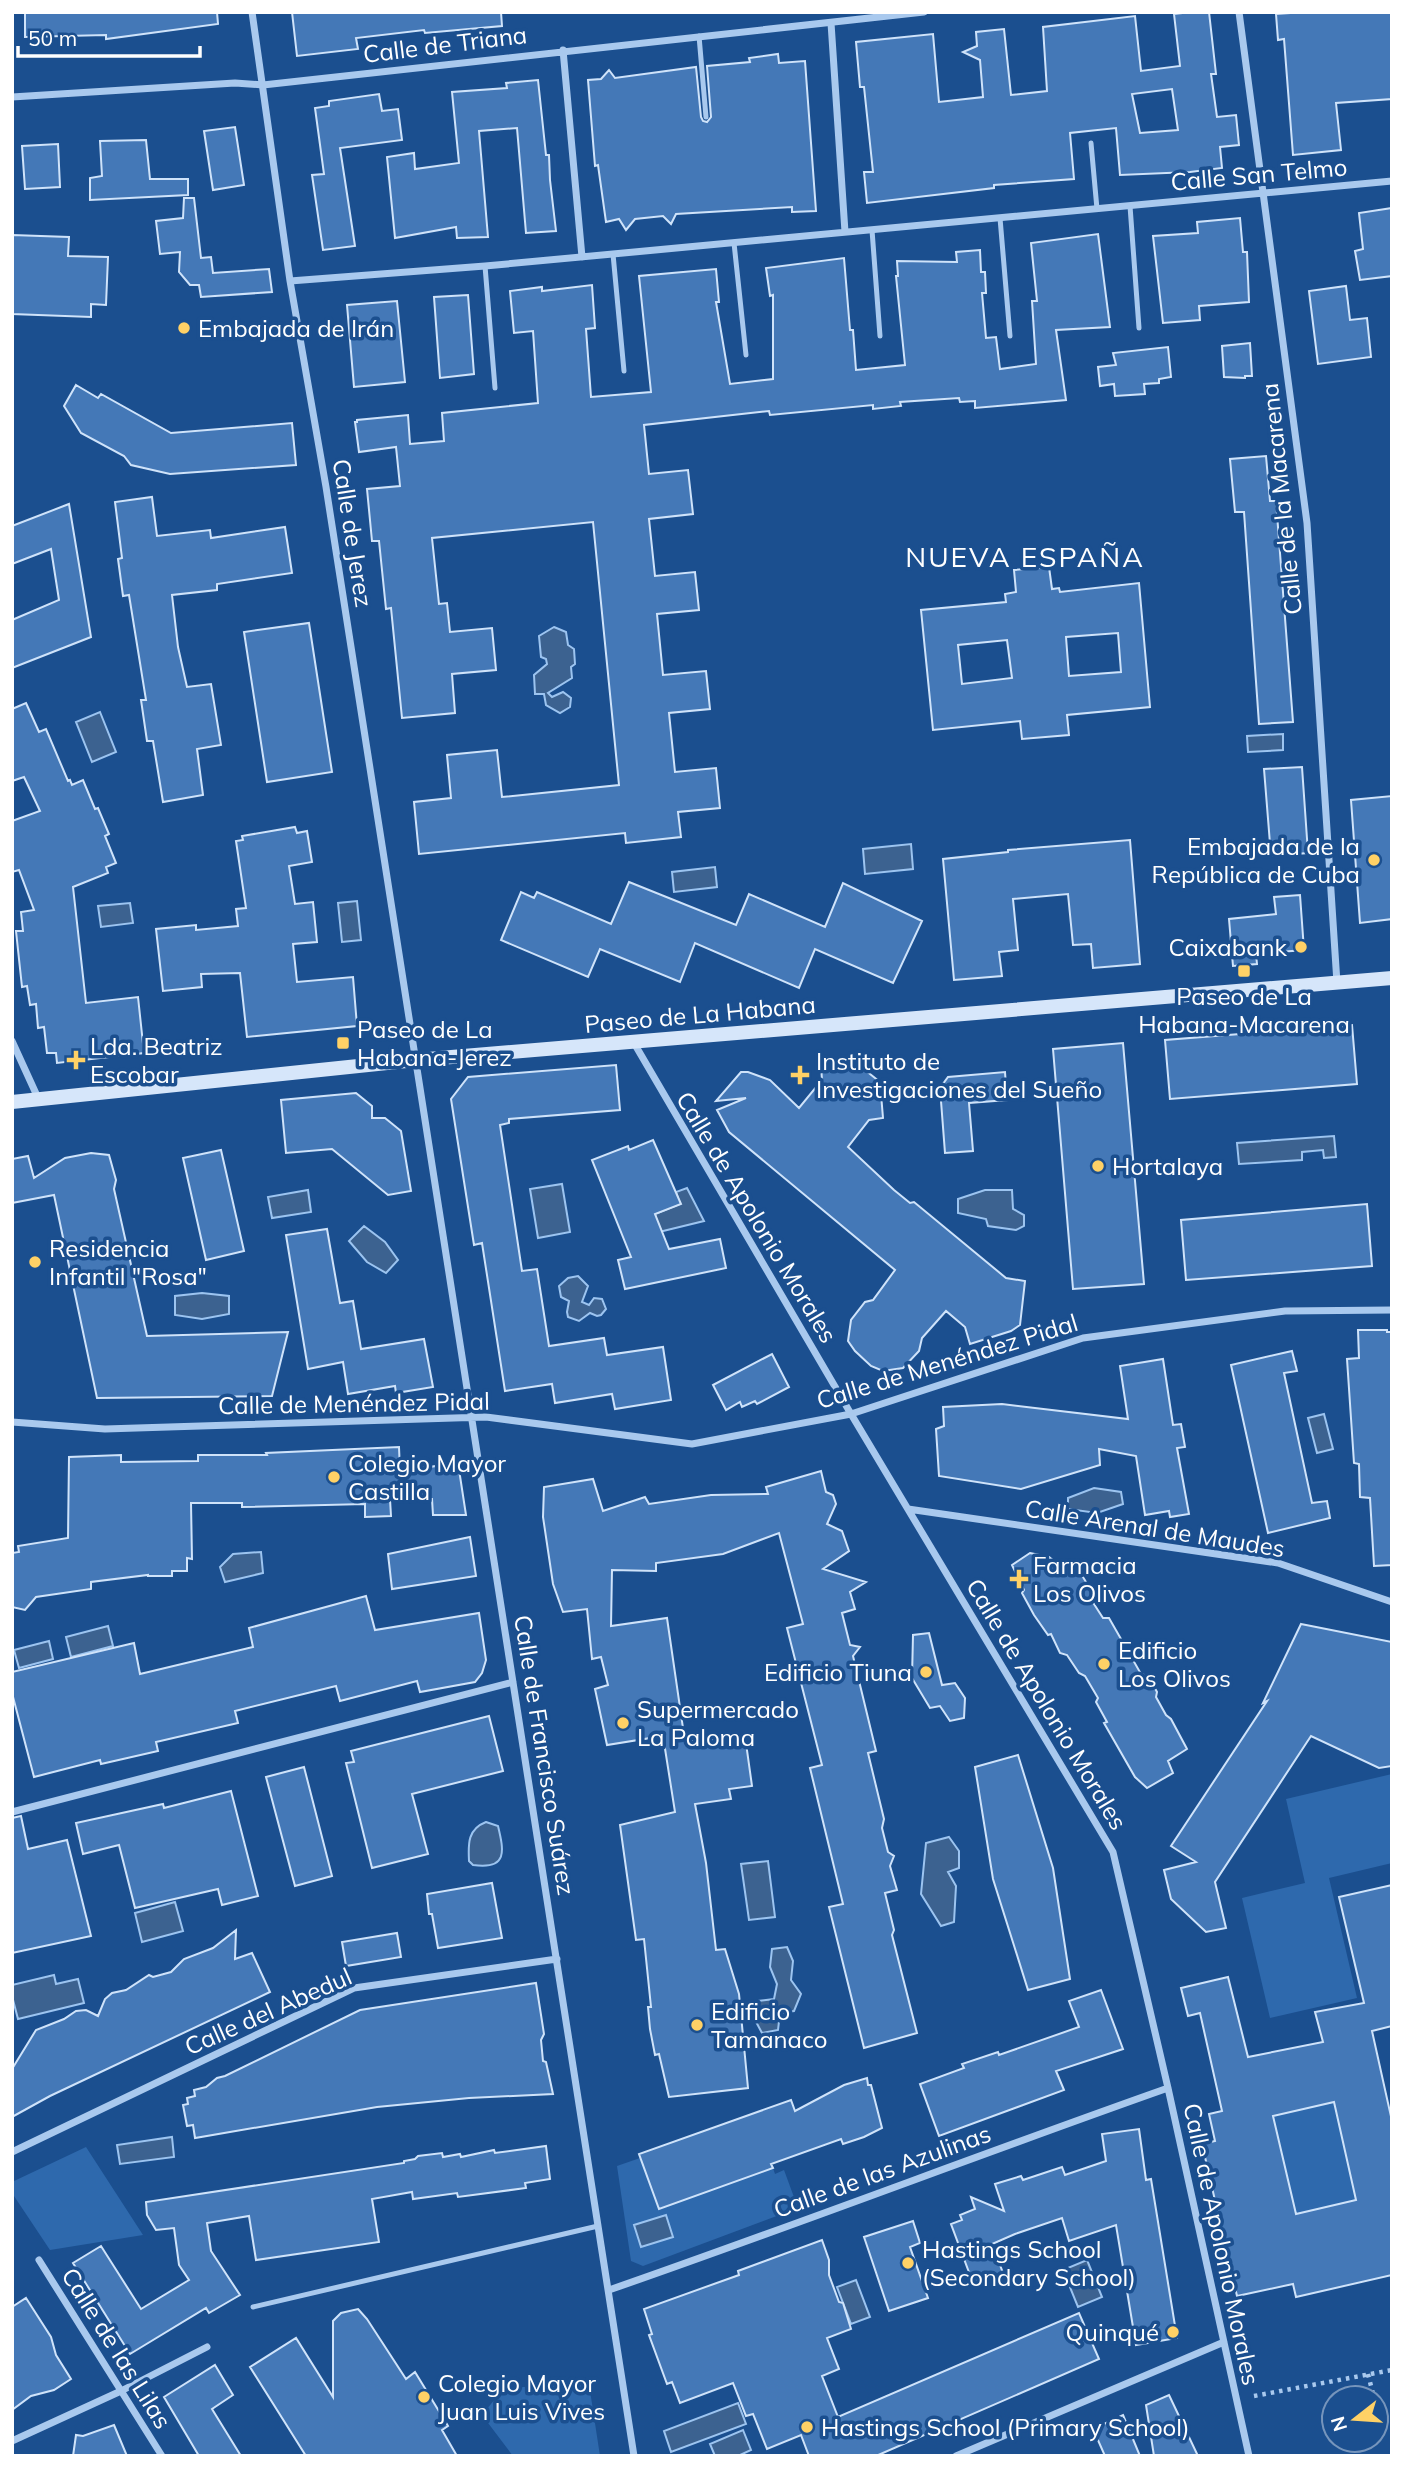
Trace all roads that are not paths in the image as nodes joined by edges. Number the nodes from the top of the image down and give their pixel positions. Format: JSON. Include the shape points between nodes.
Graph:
{"nodes":[{"id":1,"x":252,"y":12,"type":"edge"},
{"id":2,"x":924,"y":12,"type":"edge"},
{"id":3,"x":1238,"y":12,"type":"edge"},
{"id":4,"x":831,"y":23,"type":"junction"},
{"id":5,"x":699,"y":36,"type":"junction"},
{"id":6,"x":563,"y":50,"type":"junction"},
{"id":7,"x":263,"y":85,"type":"junction"},
{"id":8,"x":12,"y":97,"type":"edge"},
{"id":9,"x":706,"y":117,"type":"dead end"},
{"id":10,"x":1091,"y":143,"type":"dead end"},
{"id":11,"x":1392,"y":181,"type":"edge"},
{"id":12,"x":1263,"y":193,"type":"junction"},
{"id":13,"x":1130,"y":206,"type":"junction"},
{"id":14,"x":1097,"y":209,"type":"junction"},
{"id":15,"x":1000,"y":218,"type":"junction"},
{"id":16,"x":872,"y":230,"type":"junction"},
{"id":17,"x":845,"y":232,"type":"junction"},
{"id":18,"x":734,"y":243,"type":"junction"},
{"id":19,"x":613,"y":254,"type":"junction"},
{"id":20,"x":582,"y":257,"type":"junction"},
{"id":21,"x":485,"y":266,"type":"junction"},
{"id":22,"x":290,"y":281,"type":"junction"},
{"id":23,"x":1139,"y":328,"type":"dead end"},
{"id":24,"x":880,"y":336,"type":"dead end"},
{"id":25,"x":1010,"y":336,"type":"dead end"},
{"id":26,"x":746,"y":355,"type":"dead end"},
{"id":27,"x":624,"y":371,"type":"dead end"},
{"id":28,"x":495,"y":388,"type":"dead end"},
{"id":29,"x":1392,"y":978,"type":"edge"},
{"id":30,"x":1337,"y":983,"type":"junction"},
{"id":31,"x":12,"y":1041,"type":"edge"},
{"id":32,"x":634,"y":1043,"type":"junction"},
{"id":33,"x":416,"y":1060,"type":"junction"},
{"id":34,"x":38,"y":1099,"type":"junction"},
{"id":35,"x":12,"y":1102,"type":"edge"},
{"id":36,"x":1392,"y":1310,"type":"edge"},
{"id":37,"x":851,"y":1414,"type":"junction"},
{"id":38,"x":472,"y":1416,"type":"junction"},
{"id":39,"x":12,"y":1422,"type":"edge"},
{"id":40,"x":908,"y":1509,"type":"junction"},
{"id":41,"x":1392,"y":1602,"type":"edge"},
{"id":42,"x":513,"y":1682,"type":"junction"},
{"id":43,"x":12,"y":1812,"type":"edge"},
{"id":44,"x":557,"y":1959,"type":"junction"},
{"id":45,"x":1168,"y":2088,"type":"junction"},
{"id":46,"x":12,"y":2152,"type":"edge"},
{"id":47,"x":598,"y":2226,"type":"junction"},
{"id":48,"x":39,"y":2260,"type":"dead end"},
{"id":49,"x":608,"y":2290,"type":"junction"},
{"id":50,"x":253,"y":2307,"type":"dead end"},
{"id":51,"x":1224,"y":2342,"type":"junction"},
{"id":52,"x":206,"y":2347,"type":"dead end"},
{"id":53,"x":121,"y":2391,"type":"junction"},
{"id":54,"x":12,"y":2441,"type":"edge"},
{"id":55,"x":162,"y":2456,"type":"edge"},
{"id":56,"x":634,"y":2456,"type":"edge"},
{"id":57,"x":956,"y":2456,"type":"edge"},
{"id":58,"x":1249,"y":2456,"type":"edge"}],
"edges":[{"from":1,"to":7,"type":"street","name":"Calle de Jerez"},
{"from":2,"to":4,"type":"street","name":"Calle de Triana"},
{"from":3,"to":12,"type":"street","name":"Calle de la Macarena"},
{"from":4,"to":5,"type":"street","name":"Calle de Triana"},
{"from":4,"to":17,"type":"street"},
{"from":5,"to":6,"type":"street","name":"Calle de Triana"},
{"from":5,"to":9,"type":"lane"},
{"from":6,"to":7,"type":"street","name":"Calle de Triana"},
{"from":6,"to":20,"type":"street"},
{"from":7,"to":8,"type":"street","name":"Calle de Triana"},
{"from":7,"to":22,"type":"street","name":"Calle de Jerez"},
{"from":10,"to":14,"type":"lane"},
{"from":11,"to":12,"type":"street","name":"Calle San Telmo"},
{"from":12,"to":13,"type":"street","name":"Calle San Telmo"},
{"from":12,"to":30,"type":"street","name":"Calle de la Macarena","via":[[1307,523]]},
{"from":13,"to":14,"type":"street","name":"Calle San Telmo"},
{"from":13,"to":23,"type":"lane"},
{"from":14,"to":15,"type":"street","name":"Calle San Telmo"},
{"from":15,"to":16,"type":"street","name":"Calle San Telmo"},
{"from":15,"to":25,"type":"lane"},
{"from":16,"to":17,"type":"street","name":"Calle San Telmo"},
{"from":16,"to":24,"type":"lane"},
{"from":17,"to":18,"type":"street","name":"Calle San Telmo"},
{"from":18,"to":19,"type":"street","name":"Calle San Telmo"},
{"from":18,"to":26,"type":"lane"},
{"from":19,"to":20,"type":"street","name":"Calle San Telmo"},
{"from":19,"to":27,"type":"lane"},
{"from":20,"to":21,"type":"street","name":"Calle San Telmo"},
{"from":21,"to":22,"type":"street","name":"Calle San Telmo"},
{"from":21,"to":28,"type":"lane"},
{"from":22,"to":33,"type":"street","name":"Calle de Jerez"},
{"from":29,"to":30,"type":"street","name":"Paseo de La Habana"},
{"from":30,"to":32,"type":"street","name":"Paseo de La Habana"},
{"from":31,"to":34,"type":"street"},
{"from":32,"to":33,"type":"street","name":"Paseo de La Habana"},
{"from":32,"to":37,"type":"street","name":"Calle de Apolonio Morales"},
{"from":33,"to":34,"type":"street","name":"Paseo de La Habana"},
{"from":33,"to":38,"type":"street","name":"Calle de Francisco Suárez"},
{"from":34,"to":35,"type":"street","name":"Paseo de La Habana"},
{"from":36,"to":37,"type":"street","name":"Calle de Menéndez Pidal","via":[[1285,1311],[1083,1338]]},
{"from":37,"to":38,"type":"street","name":"Calle de Menéndez Pidal","via":[[692,1444]]},
{"from":37,"to":40,"type":"street","name":"Calle de Apolonio Morales"},
{"from":38,"to":39,"type":"street","name":"Calle de Menéndez Pidal","via":[[105,1429]]},
{"from":38,"to":42,"type":"street","name":"Calle de Francisco Suárez"},
{"from":40,"to":41,"type":"street","name":"Calle Arenal de Maudes","via":[[1278,1563]]},
{"from":40,"to":45,"type":"street","name":"Calle de Apolonio Morales","via":[[1113,1852]]},
{"from":42,"to":43,"type":"street"},
{"from":42,"to":44,"type":"street","name":"Calle de Francisco Suárez"},
{"from":44,"to":46,"type":"street","name":"Calle del Abedul","via":[[354,1989]]},
{"from":44,"to":47,"type":"street","name":"Calle de Francisco Suárez"},
{"from":45,"to":49,"type":"street","name":"Calle de las Azulinas"},
{"from":45,"to":51,"type":"street","name":"Calle de Apolonio Morales"},
{"from":47,"to":49,"type":"street","name":"Calle de Francisco Suárez"},
{"from":47,"to":50,"type":"lane"},
{"from":48,"to":53,"type":"street","name":"Calle de las Lilas"},
{"from":49,"to":56,"type":"street","name":"Calle de Francisco Suárez"},
{"from":51,"to":57,"type":"street"},
{"from":51,"to":58,"type":"street","name":"Calle de Apolonio Morales"},
{"from":52,"to":53,"type":"street"},
{"from":53,"to":54,"type":"street"},
{"from":53,"to":55,"type":"street","name":"Calle de las Lilas"}]}
